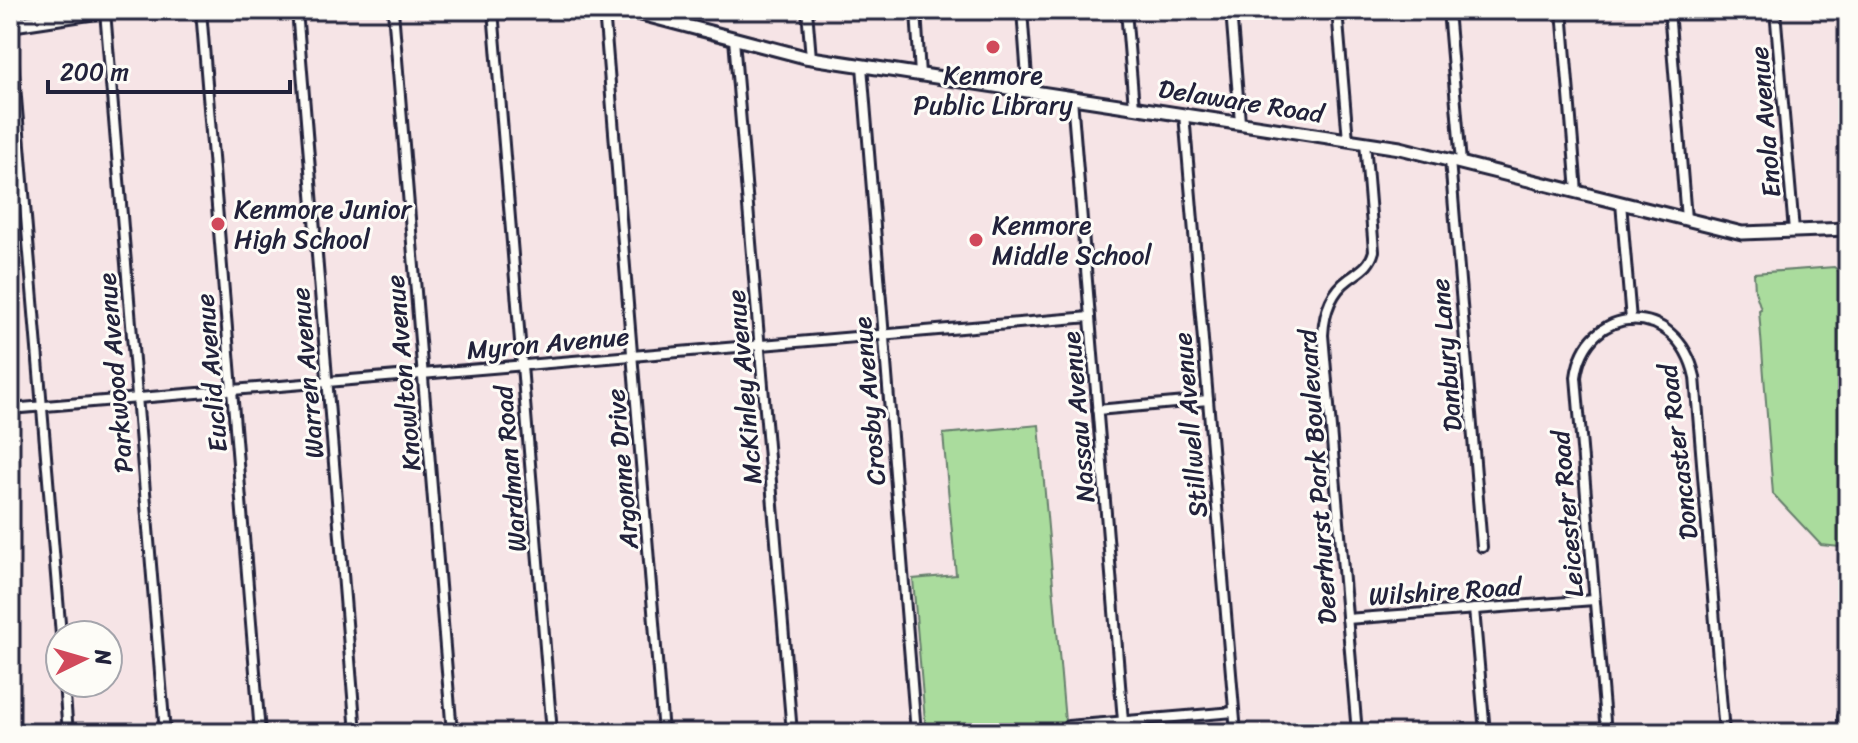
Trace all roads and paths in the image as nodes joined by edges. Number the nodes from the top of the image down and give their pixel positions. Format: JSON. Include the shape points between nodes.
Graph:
{"nodes":[{"id":1,"x":15,"y":10,"type":"edge"},
{"id":2,"x":107,"y":10,"type":"edge"},
{"id":3,"x":201,"y":10,"type":"edge"},
{"id":4,"x":297,"y":10,"type":"edge"},
{"id":5,"x":393,"y":10,"type":"edge"},
{"id":6,"x":493,"y":10,"type":"edge"},
{"id":7,"x":604,"y":10,"type":"edge"},
{"id":8,"x":626,"y":10,"type":"edge"},
{"id":9,"x":807,"y":10,"type":"edge"},
{"id":10,"x":916,"y":10,"type":"edge"},
{"id":11,"x":1022,"y":10,"type":"edge"},
{"id":12,"x":1126,"y":10,"type":"edge"},
{"id":13,"x":1231,"y":10,"type":"edge"},
{"id":14,"x":1337,"y":10,"type":"edge"},
{"id":15,"x":1448,"y":10,"type":"edge"},
{"id":16,"x":1562,"y":10,"type":"edge"},
{"id":17,"x":1669,"y":10,"type":"edge"},
{"id":18,"x":1775,"y":10,"type":"edge"},
{"id":19,"x":12,"y":25,"type":"edge"},
{"id":20,"x":734,"y":39,"type":"junction"},
{"id":21,"x":811,"y":58,"type":"junction"},
{"id":22,"x":862,"y":66,"type":"junction"},
{"id":23,"x":920,"y":75,"type":"junction"},
{"id":24,"x":1028,"y":92,"type":"junction"},
{"id":25,"x":1072,"y":98,"type":"junction"},
{"id":26,"x":1134,"y":107,"type":"junction"},
{"id":27,"x":1184,"y":114,"type":"junction"},
{"id":28,"x":1240,"y":122,"type":"junction"},
{"id":29,"x":1348,"y":140,"type":"junction"},
{"id":30,"x":1365,"y":142,"type":"junction"},
{"id":31,"x":1455,"y":162,"type":"junction"},
{"id":32,"x":1577,"y":192,"type":"junction"},
{"id":33,"x":1621,"y":203,"type":"junction"},
{"id":34,"x":1686,"y":219,"type":"junction"},
{"id":35,"x":1848,"y":229,"type":"edge"},
{"id":36,"x":1794,"y":231,"type":"junction"},
{"id":37,"x":1090,"y":317,"type":"junction"},
{"id":38,"x":1631,"y":320,"type":"junction"},
{"id":39,"x":884,"y":335,"type":"junction"},
{"id":40,"x":761,"y":345,"type":"junction"},
{"id":41,"x":633,"y":356,"type":"junction"},
{"id":42,"x":522,"y":366,"type":"junction"},
{"id":43,"x":423,"y":374,"type":"junction"},
{"id":44,"x":327,"y":382,"type":"junction"},
{"id":45,"x":232,"y":390,"type":"junction"},
{"id":46,"x":137,"y":398,"type":"junction"},
{"id":47,"x":1208,"y":400,"type":"junction"},
{"id":48,"x":41,"y":406,"type":"junction"},
{"id":49,"x":10,"y":409,"type":"edge"},
{"id":50,"x":1097,"y":410,"type":"junction"},
{"id":51,"x":1482,"y":547,"type":"dead end"},
{"id":52,"x":1594,"y":600,"type":"junction"},
{"id":53,"x":1474,"y":609,"type":"junction"},
{"id":54,"x":60,"y":619,"type":"edge"},
{"id":55,"x":1347,"y":619,"type":"junction"},
{"id":56,"x":65,"y":699,"type":"edge"},
{"id":57,"x":1848,"y":704,"type":"edge"},
{"id":58,"x":1234,"y":712,"type":"junction"},
{"id":59,"x":1123,"y":721,"type":"junction"},
{"id":60,"x":1068,"y":726,"type":"dead end"},
{"id":61,"x":68,"y":733,"type":"edge"},
{"id":62,"x":165,"y":733,"type":"edge"},
{"id":63,"x":260,"y":733,"type":"edge"},
{"id":64,"x":356,"y":733,"type":"edge"},
{"id":65,"x":452,"y":733,"type":"edge"},
{"id":66,"x":552,"y":733,"type":"edge"},
{"id":67,"x":663,"y":733,"type":"edge"},
{"id":68,"x":792,"y":733,"type":"edge"},
{"id":69,"x":916,"y":733,"type":"edge"},
{"id":70,"x":1124,"y":733,"type":"edge"},
{"id":71,"x":1236,"y":733,"type":"edge"},
{"id":72,"x":1357,"y":733,"type":"edge"},
{"id":73,"x":1485,"y":733,"type":"edge"},
{"id":74,"x":1606,"y":733,"type":"edge"},
{"id":75,"x":1724,"y":733,"type":"edge"},
{"id":76,"x":1844,"y":733,"type":"edge"}],
"edges":[{"from":1,"to":19,"type":"street"},
{"from":2,"to":19,"type":"main road"},
{"from":2,"to":46,"type":"street","name":"Parkwood Avenue"},
{"from":3,"to":45,"type":"street","name":"Euclid Avenue"},
{"from":4,"to":44,"type":"street","name":"Warren Avenue"},
{"from":5,"to":43,"type":"street","name":"Knowlton Avenue"},
{"from":6,"to":42,"type":"street","name":"Wardman Road"},
{"from":7,"to":41,"type":"street","name":"Argonne Drive"},
{"from":8,"to":20,"type":"street","name":"Delaware Road"},
{"from":9,"to":21,"type":"street"},
{"from":10,"to":23,"type":"street"},
{"from":11,"to":24,"type":"street"},
{"from":12,"to":26,"type":"street"},
{"from":13,"to":28,"type":"street"},
{"from":14,"to":29,"type":"street"},
{"from":15,"to":31,"type":"street","name":"Danbury Lane"},
{"from":16,"to":32,"type":"street"},
{"from":17,"to":34,"type":"street"},
{"from":18,"to":36,"type":"street","name":"Enola Avenue"},
{"from":19,"to":48,"type":"street"},
{"from":20,"to":21,"type":"street","name":"Delaware Road"},
{"from":20,"to":40,"type":"street","name":"McKinley Avenue"},
{"from":21,"to":22,"type":"street","name":"Delaware Road"},
{"from":22,"to":23,"type":"street","name":"Delaware Road"},
{"from":22,"to":39,"type":"street","name":"Crosby Avenue"},
{"from":23,"to":24,"type":"street","name":"Delaware Road"},
{"from":24,"to":25,"type":"street","name":"Delaware Road"},
{"from":25,"to":26,"type":"street","name":"Delaware Road"},
{"from":25,"to":37,"type":"street","name":"Nassau Avenue"},
{"from":26,"to":27,"type":"street","name":"Delaware Road"},
{"from":27,"to":28,"type":"street","name":"Delaware Road"},
{"from":27,"to":47,"type":"street","name":"Stillwell Avenue"},
{"from":28,"to":29,"type":"street","name":"Delaware Road"},
{"from":29,"to":30,"type":"street","name":"Delaware Road"},
{"from":30,"to":31,"type":"street","name":"Delaware Road"},
{"from":30,"to":55,"type":"street","name":"Deerhurst Park Boulevard","via":[[1374,251],[1367,266],[1335,293],[1323,335]]},
{"from":31,"to":32,"type":"street","name":"Delaware Road"},
{"from":31,"to":51,"type":"street","name":"Danbury Lane"},
{"from":32,"to":33,"type":"street","name":"Delaware Road"},
{"from":33,"to":34,"type":"street","name":"Delaware Road"},
{"from":33,"to":38,"type":"street"},
{"from":34,"to":36,"type":"street","name":"Delaware Road","via":[[1742,233]]},
{"from":35,"to":36,"type":"street","name":"Delaware Road"},
{"from":37,"to":39,"type":"street","name":"Myron Avenue"},
{"from":37,"to":50,"type":"street","name":"Nassau Avenue"},
{"from":38,"to":52,"type":"street","name":"Leicester Road","via":[[1595,336],[1576,377]]},
{"from":38,"to":75,"type":"street","name":"Doncaster Road","via":[[1672,332],[1689,354],[1695,377]]},
{"from":39,"to":40,"type":"street","name":"Myron Avenue"},
{"from":39,"to":69,"type":"street","name":"Crosby Avenue"},
{"from":40,"to":41,"type":"street","name":"Myron Avenue"},
{"from":40,"to":68,"type":"street","name":"McKinley Avenue"},
{"from":41,"to":42,"type":"street","name":"Myron Avenue"},
{"from":41,"to":67,"type":"street","name":"Argonne Drive"},
{"from":42,"to":43,"type":"street","name":"Myron Avenue"},
{"from":42,"to":66,"type":"street","name":"Wardman Road"},
{"from":43,"to":44,"type":"street","name":"Myron Avenue"},
{"from":43,"to":65,"type":"street","name":"Knowlton Avenue"},
{"from":44,"to":45,"type":"street","name":"Myron Avenue"},
{"from":44,"to":64,"type":"street","name":"Warren Avenue"},
{"from":45,"to":46,"type":"street","name":"Myron Avenue"},
{"from":45,"to":63,"type":"street","name":"Euclid Avenue"},
{"from":46,"to":48,"type":"street","name":"Myron Avenue"},
{"from":46,"to":62,"type":"street","name":"Parkwood Avenue"},
{"from":47,"to":50,"type":"street"},
{"from":47,"to":58,"type":"street","name":"Stillwell Avenue"},
{"from":48,"to":49,"type":"street","name":"Myron Avenue"},
{"from":48,"to":54,"type":"street"},
{"from":50,"to":59,"type":"street","name":"Nassau Avenue"},
{"from":52,"to":53,"type":"street","name":"Wilshire Road"},
{"from":52,"to":74,"type":"street","name":"Leicester Road"},
{"from":53,"to":55,"type":"street","name":"Wilshire Road"},
{"from":53,"to":73,"type":"street"},
{"from":55,"to":72,"type":"street","name":"Deerhurst Park Boulevard"},
{"from":56,"to":61,"type":"street"},
{"from":57,"to":76,"type":"street"},
{"from":58,"to":59,"type":"street"},
{"from":58,"to":71,"type":"street","name":"Stillwell Avenue"},
{"from":59,"to":60,"type":"street"},
{"from":59,"to":70,"type":"street","name":"Nassau Avenue"}]}
